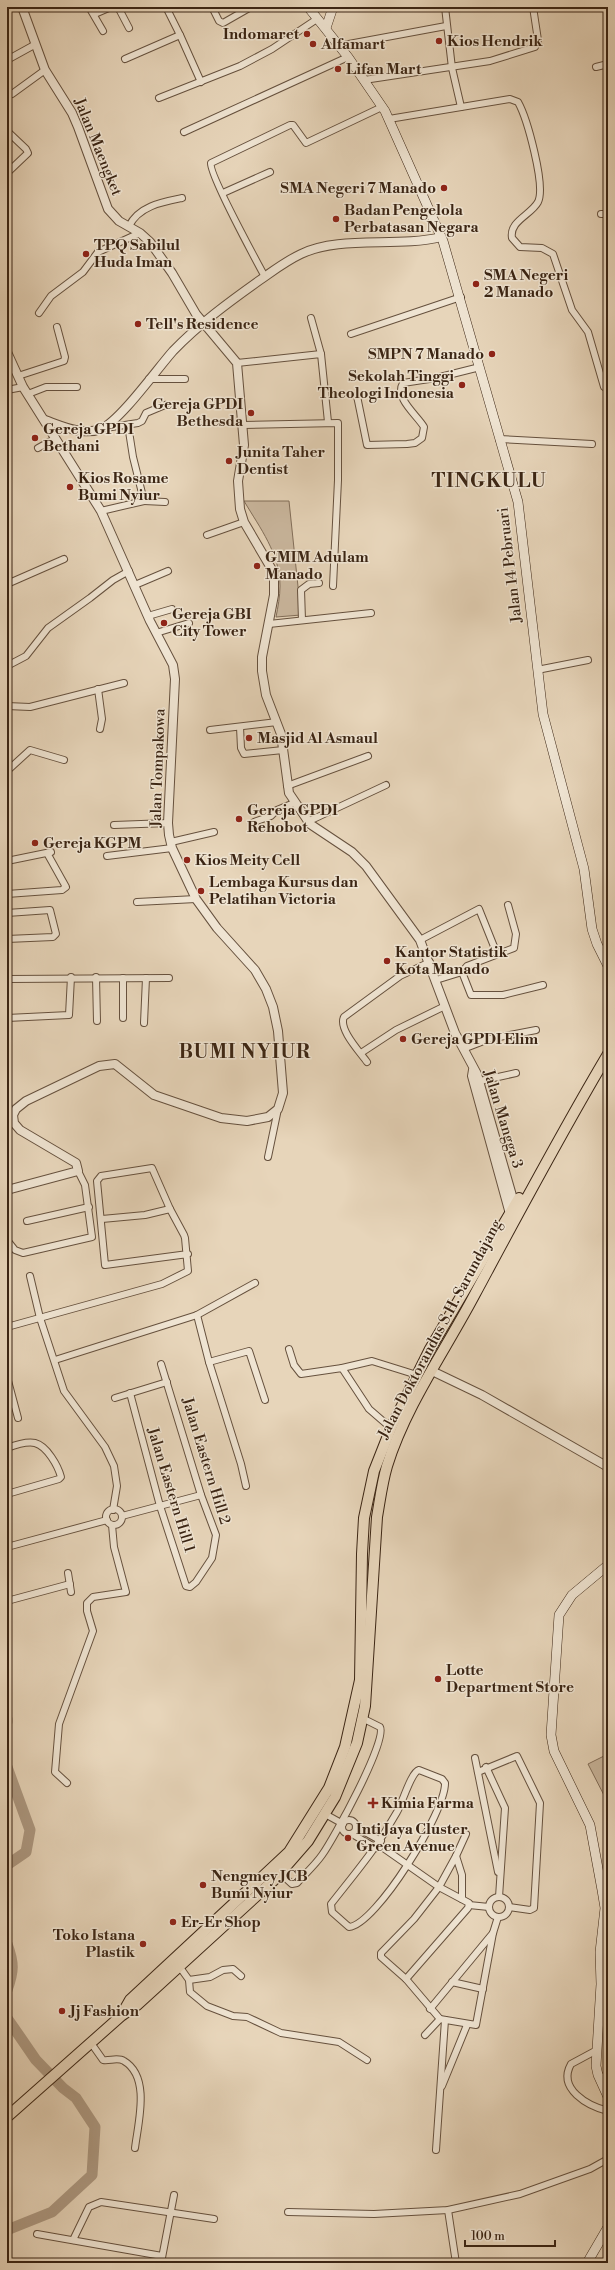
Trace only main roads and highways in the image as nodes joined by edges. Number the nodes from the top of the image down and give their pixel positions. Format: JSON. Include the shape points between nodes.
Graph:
{"nodes":[{"id":1,"x":308,"y":7,"type":"edge"},
{"id":2,"x":333,"y":8,"type":"edge"},
{"id":3,"x":316,"y":17,"type":"junction"},
{"id":4,"x":326,"y":28,"type":"junction"},
{"id":5,"x":608,"y":966,"type":"edge"},
{"id":6,"x":608,"y":1054,"type":"edge"},
{"id":7,"x":567,"y":1124,"type":"junction"},
{"id":8,"x":494,"y":1250,"type":"junction"},
{"id":9,"x":362,"y":1546,"type":"junction"},
{"id":10,"x":374,"y":1548,"type":"junction"},
{"id":11,"x":608,"y":1565,"type":"edge"},
{"id":12,"x":121,"y":2016,"type":"junction"},
{"id":13,"x":608,"y":2097,"type":"edge"},
{"id":14,"x":7,"y":2117,"type":"edge"},
{"id":15,"x":608,"y":2227,"type":"edge"},
{"id":16,"x":587,"y":2263,"type":"edge"}],
"edges":[{"from":1,"to":3,"type":"main road","name":"Jalan 14 Pebruari"},
{"from":2,"to":3,"type":"main road"},
{"from":2,"to":4,"type":"main road"},
{"from":3,"to":4,"type":"main road","name":"Jalan 14 Pebruari"},
{"from":4,"to":5,"type":"main road","name":"Jalan 14 Pebruari","via":[[389,119],[441,236],[461,297],[518,502],[547,736],[584,869],[592,930]]},
{"from":6,"to":7,"type":"highway","name":"Jalan Doktorandus S.H. Sarundajang"},
{"from":7,"to":8,"type":"highway","name":"Jalan Doktorandus S.H. Sarundajang"},
{"from":7,"to":8,"type":"highway","via":[[512,1210]]},
{"from":8,"to":9,"type":"highway","via":[[417,1375],[391,1428],[374,1471]]},
{"from":8,"to":10,"type":"highway","name":"Jalan Doktorandus S.H. Sarundajang","via":[[404,1425],[387,1466]]},
{"from":9,"to":10,"type":"highway"},
{"from":9,"to":12,"type":"highway","via":[[360,1680],[345,1747],[329,1788],[289,1852],[130,2000]]},
{"from":10,"to":12,"type":"highway","name":"Jalan Doktorandus S.H. Sarundajang","via":[[368,1689],[350,1762],[335,1797],[308,1841],[280,1873],[137,2005]]},
{"from":11,"to":13,"type":"main road","via":[[572,1595],[559,1615],[551,1724],[554,1751],[590,1825],[602,1890],[604,1908],[597,2050],[598,2075]]},
{"from":12,"to":14,"type":"highway","name":"Jalan Doktorandus S.H. Sarundajang"},
{"from":15,"to":16,"type":"main road"}]}
